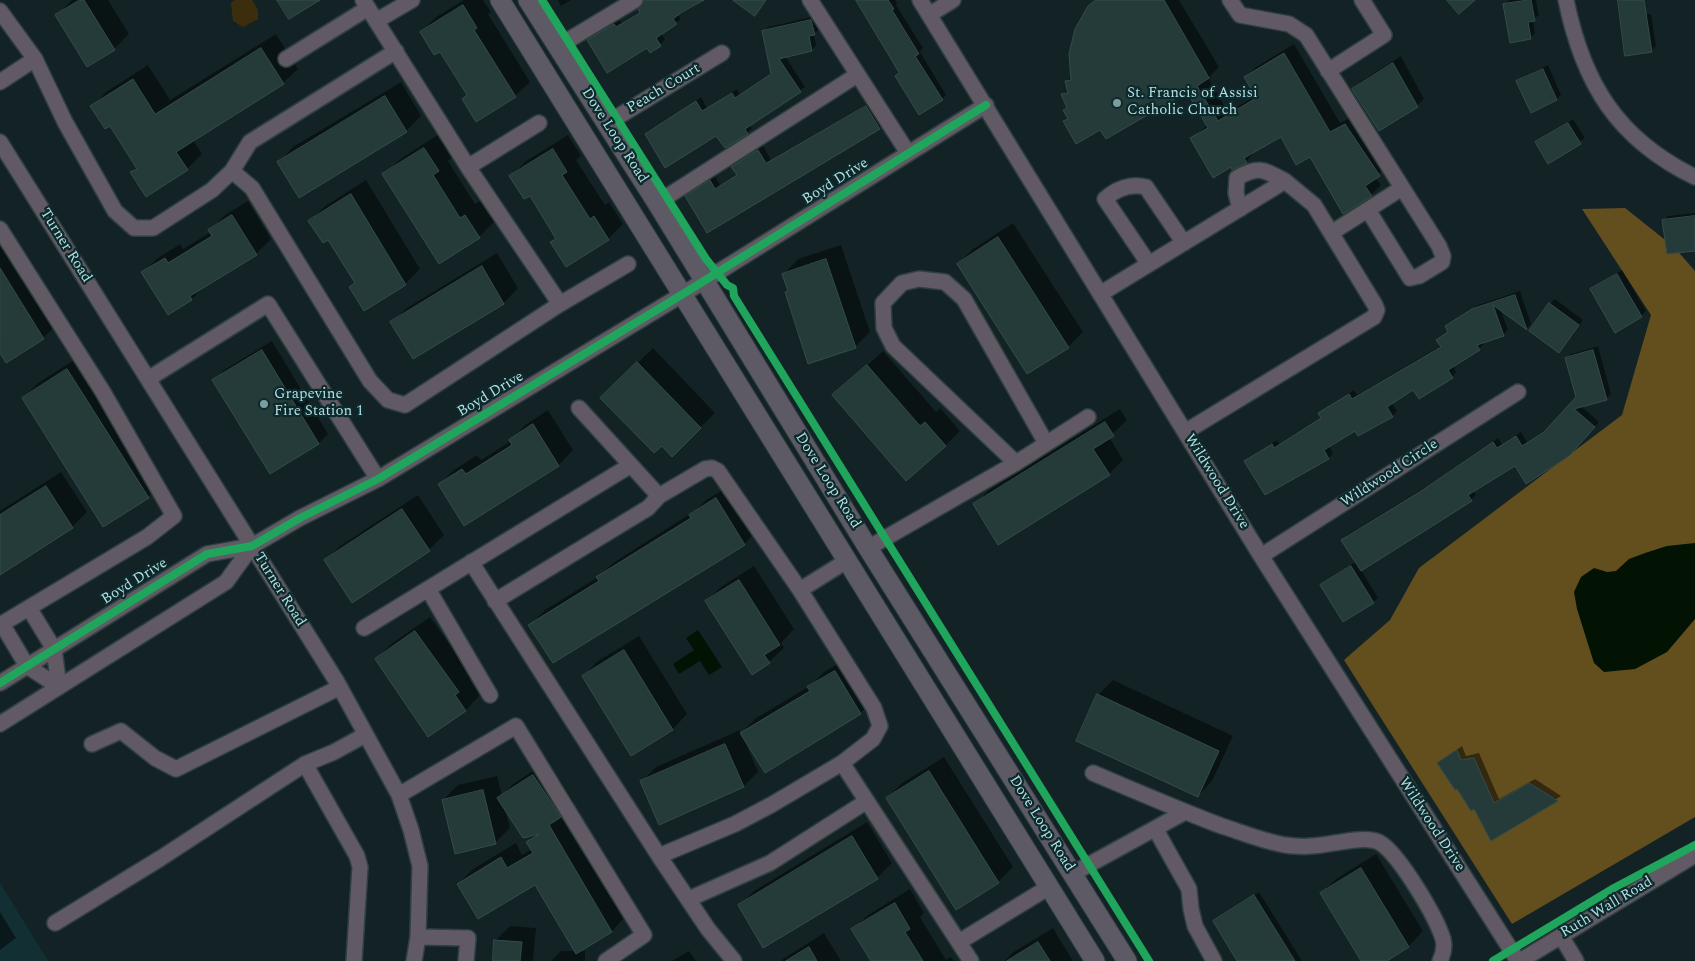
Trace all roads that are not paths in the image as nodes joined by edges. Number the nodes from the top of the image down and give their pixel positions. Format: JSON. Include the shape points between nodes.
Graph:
{"nodes":[{"id":1,"x":412,"y":0,"type":"edge"},
{"id":2,"x":500,"y":0,"type":"edge"},
{"id":3,"x":528,"y":0,"type":"edge"},
{"id":4,"x":635,"y":0,"type":"edge"},
{"id":5,"x":810,"y":0,"type":"edge"},
{"id":6,"x":920,"y":0,"type":"edge"},
{"id":7,"x":953,"y":0,"type":"edge"},
{"id":8,"x":1230,"y":0,"type":"edge"},
{"id":9,"x":1362,"y":0,"type":"edge"},
{"id":10,"x":1566,"y":0,"type":"edge"},
{"id":11,"x":366,"y":4,"type":"edge"},
{"id":12,"x":0,"y":10,"type":"edge"},
{"id":13,"x":929,"y":15,"type":"junction"},
{"id":14,"x":376,"y":21,"type":"junction"},
{"id":15,"x":557,"y":47,"type":"junction"},
{"id":16,"x":396,"y":51,"type":"junction"},
{"id":17,"x":722,"y":53,"type":"dead end"},
{"id":18,"x":35,"y":59,"type":"junction"},
{"id":19,"x":286,"y":59,"type":"dead end"},
{"id":20,"x":1328,"y":71,"type":"junction"},
{"id":21,"x":857,"y":75,"type":"junction"},
{"id":22,"x":0,"y":82,"type":"edge"},
{"id":23,"x":986,"y":105,"type":"junction"},
{"id":24,"x":539,"y":123,"type":"dead end"},
{"id":25,"x":606,"y":124,"type":"junction"},
{"id":26,"x":0,"y":142,"type":"edge"},
{"id":27,"x":908,"y":153,"type":"junction"},
{"id":28,"x":468,"y":167,"type":"junction"},
{"id":29,"x":232,"y":171,"type":"junction"},
{"id":30,"x":1695,"y":176,"type":"edge"},
{"id":31,"x":1285,"y":181,"type":"junction"},
{"id":32,"x":1402,"y":188,"type":"junction"},
{"id":33,"x":657,"y":202,"type":"junction"},
{"id":34,"x":1240,"y":209,"type":"junction"},
{"id":35,"x":1368,"y":210,"type":"junction"},
{"id":36,"x":0,"y":229,"type":"edge"},
{"id":37,"x":1331,"y":233,"type":"junction"},
{"id":38,"x":1184,"y":243,"type":"junction"},
{"id":39,"x":628,"y":264,"type":"dead end"},
{"id":40,"x":1149,"y":264,"type":"junction"},
{"id":41,"x":704,"y":281,"type":"junction"},
{"id":42,"x":683,"y":294,"type":"junction"},
{"id":43,"x":1100,"y":294,"type":"junction"},
{"id":44,"x":560,"y":304,"type":"junction"},
{"id":45,"x":148,"y":379,"type":"junction"},
{"id":46,"x":1518,"y":392,"type":"dead end"},
{"id":47,"x":579,"y":408,"type":"dead end"},
{"id":48,"x":1088,"y":417,"type":"dead end"},
{"id":49,"x":1185,"y":432,"type":"junction"},
{"id":50,"x":1046,"y":444,"type":"junction"},
{"id":51,"x":1016,"y":463,"type":"junction"},
{"id":52,"x":631,"y":464,"type":"junction"},
{"id":53,"x":378,"y":479,"type":"junction"},
{"id":54,"x":659,"y":496,"type":"junction"},
{"id":55,"x":252,"y":546,"type":"junction"},
{"id":56,"x":868,"y":548,"type":"junction"},
{"id":57,"x":1261,"y":556,"type":"junction"},
{"id":58,"x":848,"y":560,"type":"junction"},
{"id":59,"x":471,"y":562,"type":"junction"},
{"id":60,"x":428,"y":589,"type":"junction"},
{"id":61,"x":800,"y":590,"type":"junction"},
{"id":62,"x":495,"y":601,"type":"junction"},
{"id":63,"x":29,"y":608,"type":"junction"},
{"id":64,"x":1,"y":624,"type":"edge"},
{"id":65,"x":364,"y":628,"type":"dead end"},
{"id":66,"x":54,"y":649,"type":"junction"},
{"id":67,"x":27,"y":666,"type":"junction"},
{"id":68,"x":0,"y":683,"type":"edge"},
{"id":69,"x":59,"y":687,"type":"junction"},
{"id":70,"x":340,"y":688,"type":"junction"},
{"id":71,"x":490,"y":695,"type":"dead end"},
{"id":72,"x":0,"y":724,"type":"edge"},
{"id":73,"x":365,"y":735,"type":"junction"},
{"id":74,"x":92,"y":744,"type":"dead end"},
{"id":75,"x":842,"y":763,"type":"junction"},
{"id":76,"x":305,"y":764,"type":"junction"},
{"id":77,"x":1093,"y":773,"type":"dead end"},
{"id":78,"x":399,"y":795,"type":"junction"},
{"id":79,"x":867,"y":801,"type":"junction"},
{"id":80,"x":1185,"y":812,"type":"junction"},
{"id":81,"x":1156,"y":830,"type":"junction"},
{"id":82,"x":1695,"y":855,"type":"edge"},
{"id":83,"x":659,"y":856,"type":"junction"},
{"id":84,"x":1072,"y":874,"type":"junction"},
{"id":85,"x":1049,"y":887,"type":"junction"},
{"id":86,"x":689,"y":899,"type":"junction"},
{"id":87,"x":55,"y":923,"type":"dead end"},
{"id":88,"x":418,"y":936,"type":"junction"},
{"id":89,"x":1561,"y":936,"type":"junction"},
{"id":90,"x":959,"y":942,"type":"junction"},
{"id":91,"x":354,"y":961,"type":"edge"},
{"id":92,"x":414,"y":961,"type":"edge"},
{"id":93,"x":466,"y":961,"type":"edge"},
{"id":94,"x":606,"y":961,"type":"edge"},
{"id":95,"x":734,"y":961,"type":"edge"},
{"id":96,"x":971,"y":961,"type":"edge"},
{"id":97,"x":1095,"y":961,"type":"edge"},
{"id":98,"x":1127,"y":961,"type":"edge"},
{"id":99,"x":1214,"y":961,"type":"edge"},
{"id":100,"x":1440,"y":961,"type":"edge"},
{"id":101,"x":1519,"y":961,"type":"edge"},
{"id":102,"x":1576,"y":961,"type":"edge"}],
"edges":[{"from":1,"to":14,"type":"street"},
{"from":2,"to":42,"type":"main road","name":"Dove Loop Road"},
{"from":3,"to":15,"type":"main road","name":"Dove Loop Road"},
{"from":4,"to":15,"type":"street"},
{"from":5,"to":21,"type":"street"},
{"from":6,"to":13,"type":"street","name":"Wildwood Drive"},
{"from":7,"to":13,"type":"street"},
{"from":8,"to":20,"type":"street","via":[[1240,15],[1297,27],[1306,35]]},
{"from":9,"to":20,"type":"street","via":[[1384,35]]},
{"from":10,"to":30,"type":"street","via":[[1586,69],[1614,114],[1638,142]]},
{"from":11,"to":14,"type":"street"},
{"from":11,"to":19,"type":"street"},
{"from":12,"to":18,"type":"street"},
{"from":13,"to":23,"type":"street","name":"Wildwood Drive"},
{"from":14,"to":16,"type":"street"},
{"from":15,"to":25,"type":"main road","name":"Dove Loop Road"},
{"from":16,"to":28,"type":"street"},
{"from":16,"to":29,"type":"street","via":[[250,142]]},
{"from":17,"to":25,"type":"street","name":"Peach Court"},
{"from":18,"to":22,"type":"street"},
{"from":18,"to":29,"type":"street","via":[[65,122],[116,211],[134,228],[153,228],[212,190]]},
{"from":20,"to":32,"type":"street"},
{"from":21,"to":27,"type":"street"},
{"from":21,"to":33,"type":"street"},
{"from":23,"to":27,"type":"street","name":"Boyd Drive"},
{"from":23,"to":43,"type":"street","name":"Wildwood Drive"},
{"from":24,"to":28,"type":"street"},
{"from":25,"to":33,"type":"main road","name":"Dove Loop Road"},
{"from":26,"to":45,"type":"street","name":"Turner Road"},
{"from":27,"to":41,"type":"street","name":"Boyd Drive"},
{"from":28,"to":44,"type":"street"},
{"from":29,"to":44,"type":"street","via":[[252,188],[370,381],[388,400],[405,405]]},
{"from":31,"to":34,"type":"street"},
{"from":31,"to":34,"type":"street","via":[[1263,169],[1251,170],[1237,178]]},
{"from":31,"to":37,"type":"street","via":[[1314,205]]},
{"from":32,"to":35,"type":"street"},
{"from":32,"to":35,"type":"street","via":[[1438,246],[1442,262],[1410,278]]},
{"from":33,"to":41,"type":"main road","name":"Dove Loop Road"},
{"from":34,"to":38,"type":"street"},
{"from":35,"to":37,"type":"street"},
{"from":36,"to":63,"type":"street","via":[[103,392],[174,516],[148,537]]},
{"from":37,"to":49,"type":"street","via":[[1375,305],[1374,317]]},
{"from":38,"to":40,"type":"street"},
{"from":38,"to":40,"type":"street","via":[[1146,187],[1133,186],[1116,191],[1105,199]]},
{"from":39,"to":44,"type":"street"},
{"from":40,"to":43,"type":"street"},
{"from":41,"to":42,"type":"street","name":"Boyd Drive"},
{"from":41,"to":56,"type":"main road","name":"Dove Loop Road"},
{"from":42,"to":53,"type":"street","name":"Boyd Drive"},
{"from":42,"to":58,"type":"main road","name":"Dove Loop Road"},
{"from":43,"to":49,"type":"street","name":"Wildwood Drive"},
{"from":45,"to":53,"type":"street","via":[[268,304]]},
{"from":45,"to":55,"type":"street","name":"Turner Road"},
{"from":46,"to":57,"type":"street","name":"Wildwood Circle"},
{"from":47,"to":52,"type":"street"},
{"from":48,"to":50,"type":"street"},
{"from":49,"to":57,"type":"street","name":"Wildwood Drive"},
{"from":50,"to":51,"type":"street"},
{"from":50,"to":51,"type":"street","via":[[964,299],[945,282],[918,279],[902,283],[883,303],[884,328],[893,346]]},
{"from":51,"to":56,"type":"street"},
{"from":52,"to":54,"type":"street"},
{"from":52,"to":59,"type":"street"},
{"from":53,"to":55,"type":"street","name":"Boyd Drive"},
{"from":54,"to":61,"type":"street","via":[[705,468],[718,471]]},
{"from":54,"to":62,"type":"street","via":[[648,508]]},
{"from":55,"to":66,"type":"street","name":"Boyd Drive","via":[[207,554]]},
{"from":55,"to":69,"type":"street","name":"Boyd Drive","via":[[226,582]]},
{"from":55,"to":70,"type":"street","name":"Turner Road"},
{"from":56,"to":58,"type":"main road"},
{"from":56,"to":84,"type":"main road","name":"Dove Loop Road"},
{"from":57,"to":101,"type":"street","name":"Wildwood Drive"},
{"from":58,"to":61,"type":"street"},
{"from":58,"to":85,"type":"main road","name":"Dove Loop Road"},
{"from":59,"to":60,"type":"street"},
{"from":59,"to":62,"type":"street"},
{"from":60,"to":65,"type":"street"},
{"from":60,"to":71,"type":"street"},
{"from":61,"to":75,"type":"street","via":[[874,708],[880,726],[873,739]]},
{"from":62,"to":83,"type":"street"},
{"from":63,"to":64,"type":"street"},
{"from":63,"to":66,"type":"street"},
{"from":64,"to":67,"type":"street"},
{"from":66,"to":67,"type":"street","name":"Boyd Drive"},
{"from":66,"to":69,"type":"street"},
{"from":67,"to":68,"type":"street","name":"Boyd Drive"},
{"from":67,"to":69,"type":"street"},
{"from":69,"to":72,"type":"street","name":"Boyd Drive"},
{"from":70,"to":73,"type":"street","name":"Turner Road"},
{"from":70,"to":74,"type":"street","via":[[176,769],[155,758],[121,731]]},
{"from":73,"to":76,"type":"street"},
{"from":73,"to":78,"type":"street","name":"Turner Road"},
{"from":75,"to":79,"type":"street"},
{"from":75,"to":83,"type":"street","via":[[735,824]]},
{"from":76,"to":87,"type":"street"},
{"from":76,"to":91,"type":"street","via":[[357,856],[360,867]]},
{"from":77,"to":80,"type":"street"},
{"from":78,"to":88,"type":"street","name":"Turner Road","via":[[420,866]]},
{"from":78,"to":94,"type":"street","via":[[516,726],[644,935]]},
{"from":79,"to":86,"type":"street","via":[[770,863]]},
{"from":79,"to":90,"type":"street"},
{"from":80,"to":81,"type":"street"},
{"from":80,"to":100,"type":"street","via":[[1258,839],[1285,845],[1312,846],[1372,840],[1382,844],[1423,900],[1444,940]]},
{"from":81,"to":84,"type":"street"},
{"from":81,"to":99,"type":"street","via":[[1189,889],[1195,926]]},
{"from":82,"to":89,"type":"street","name":"Ruth Wall Road"},
{"from":83,"to":86,"type":"street"},
{"from":84,"to":85,"type":"main road"},
{"from":84,"to":98,"type":"main road","name":"Dove Loop Road"},
{"from":85,"to":90,"type":"street"},
{"from":85,"to":97,"type":"main road","name":"Dove Loop Road"},
{"from":86,"to":95,"type":"street"},
{"from":88,"to":92,"type":"street","name":"Turner Road"},
{"from":88,"to":93,"type":"street","via":[[468,938]]},
{"from":89,"to":101,"type":"street","name":"Ruth Wall Road"},
{"from":89,"to":102,"type":"street"},
{"from":90,"to":96,"type":"street"}]}
